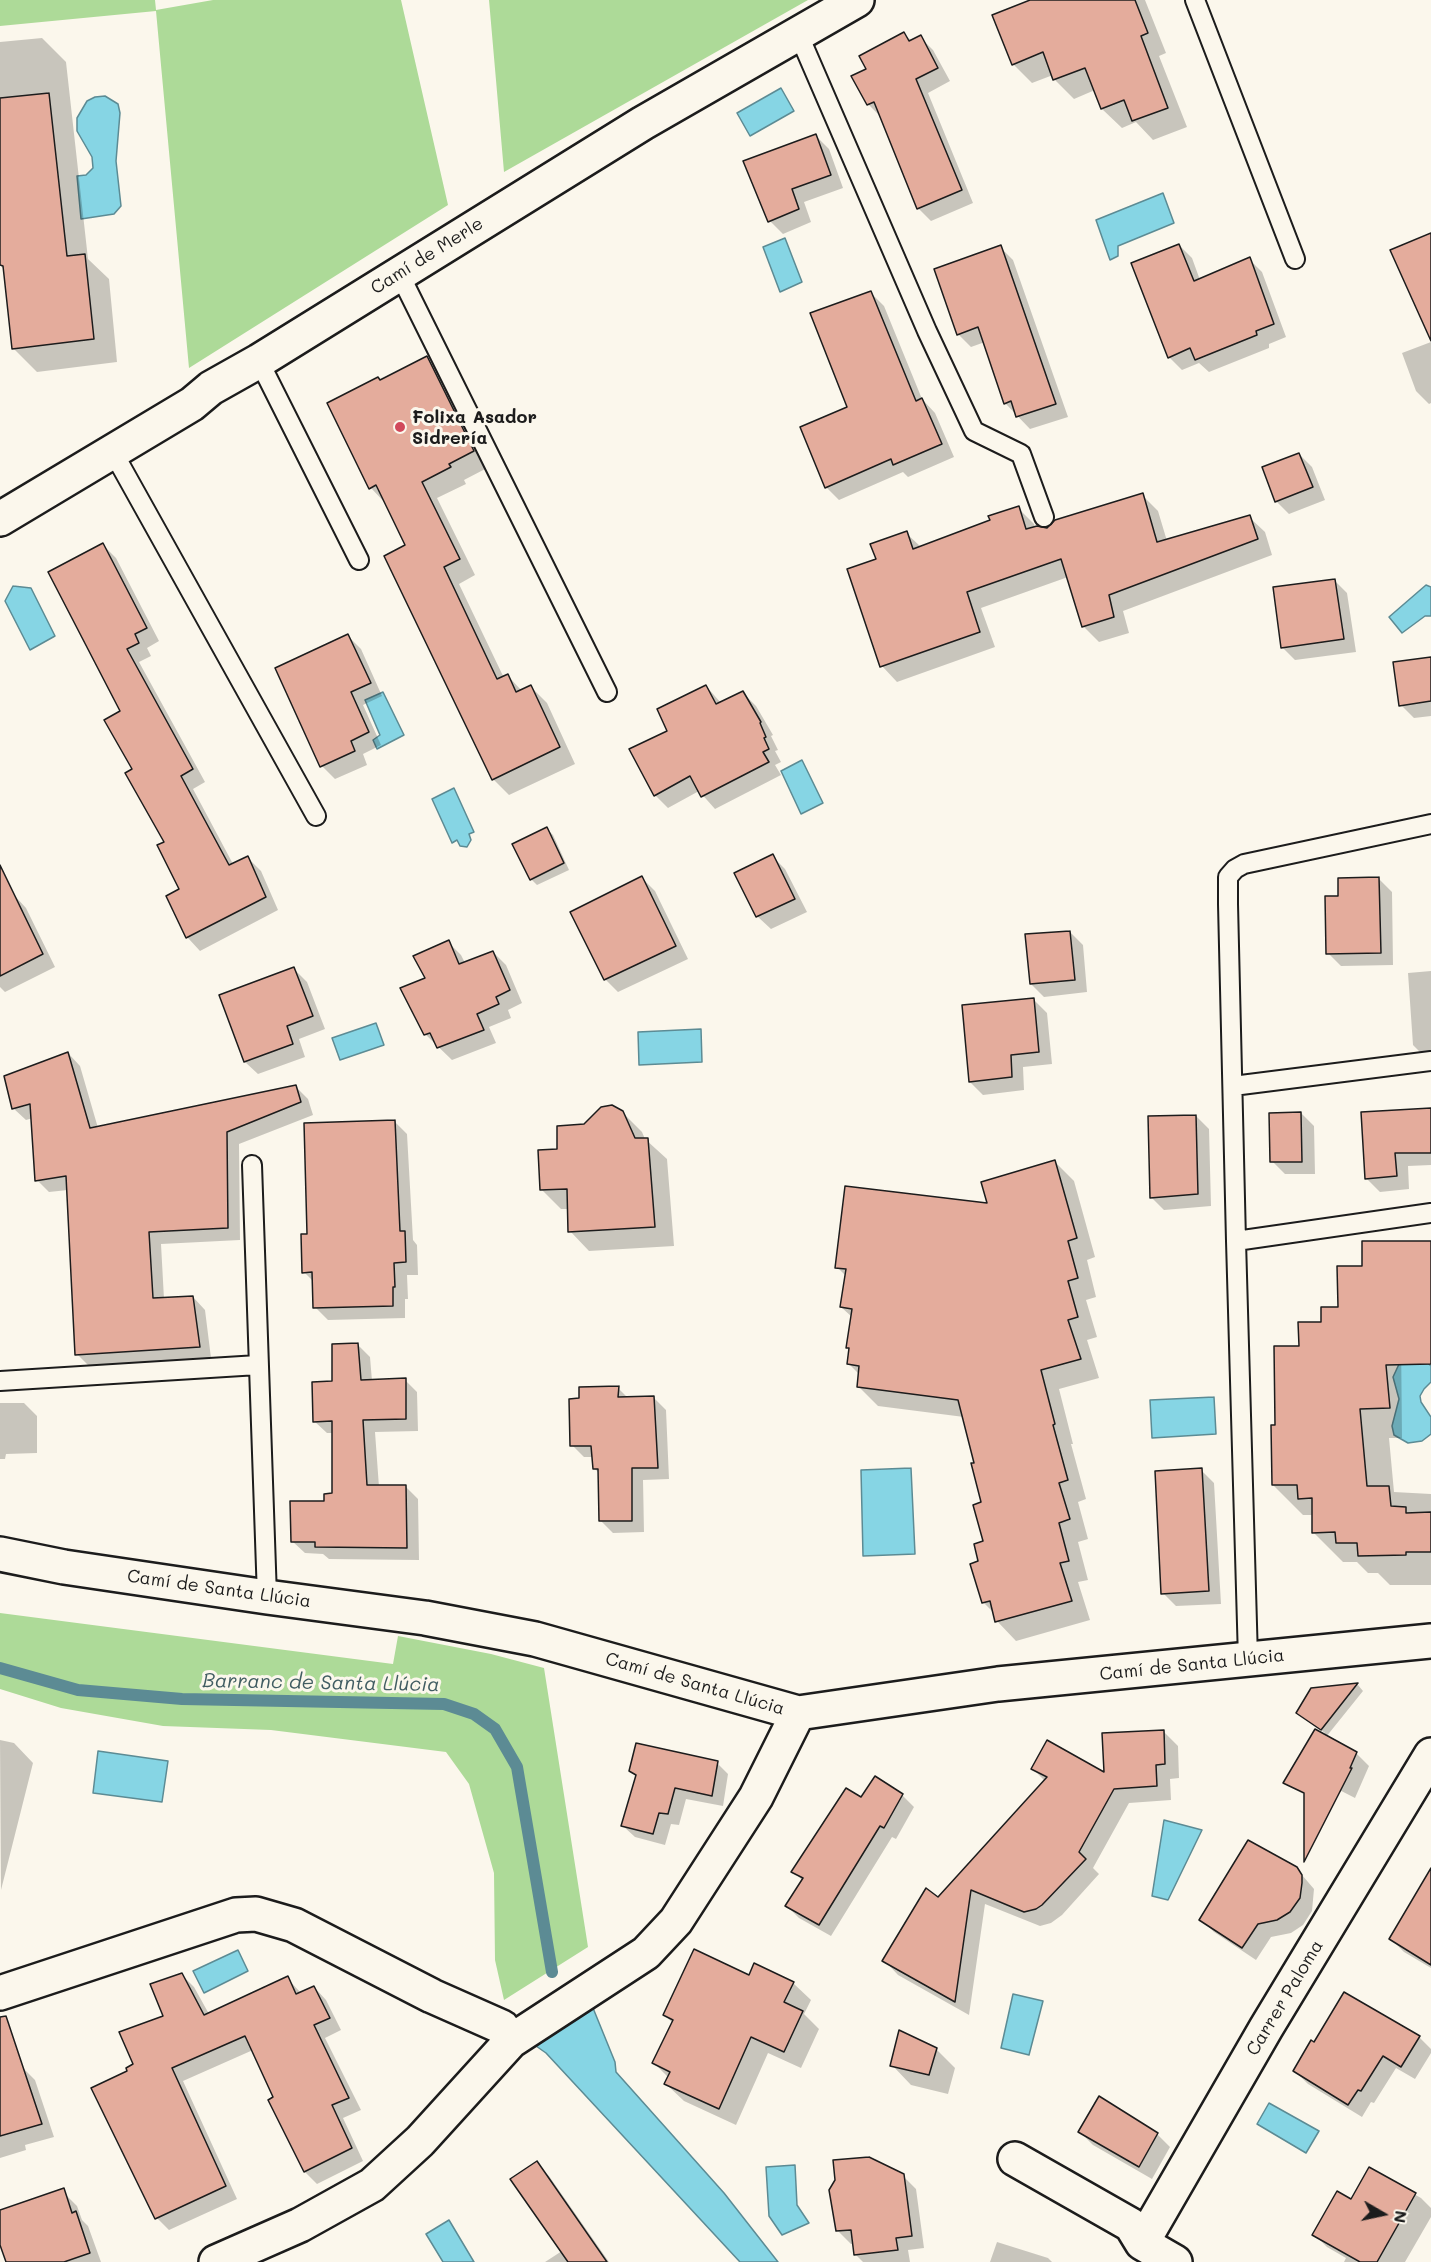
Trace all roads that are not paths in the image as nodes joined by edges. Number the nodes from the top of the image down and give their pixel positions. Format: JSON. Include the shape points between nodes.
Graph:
{"nodes":[{"id":1,"x":857,"y":0,"type":"edge"},
{"id":2,"x":1195,"y":0,"type":"edge"},
{"id":3,"x":798,"y":33,"type":"junction"},
{"id":4,"x":1294,"y":259,"type":"dead end"},
{"id":5,"x":399,"y":273,"type":"junction"},
{"id":6,"x":259,"y":361,"type":"junction"},
{"id":7,"x":113,"y":452,"type":"junction"},
{"id":8,"x":1044,"y":517,"type":"dead end"},
{"id":9,"x":0,"y":519,"type":"edge"},
{"id":10,"x":359,"y":560,"type":"dead end"},
{"id":11,"x":607,"y":692,"type":"dead end"},
{"id":12,"x":316,"y":816,"type":"dead end"},
{"id":13,"x":1431,"y":824,"type":"edge"},
{"id":14,"x":1431,"y":1061,"type":"edge"},
{"id":15,"x":1233,"y":1086,"type":"junction"},
{"id":16,"x":252,"y":1165,"type":"dead end"},
{"id":17,"x":1431,"y":1213,"type":"edge"},
{"id":18,"x":1236,"y":1241,"type":"junction"},
{"id":19,"x":258,"y":1365,"type":"junction"},
{"id":20,"x":0,"y":1381,"type":"edge"},
{"id":21,"x":0,"y":1554,"type":"edge"},
{"id":22,"x":267,"y":1597,"type":"junction"},
{"id":23,"x":1431,"y":1641,"type":"edge"},
{"id":24,"x":1248,"y":1659,"type":"junction"},
{"id":25,"x":798,"y":1713,"type":"junction"},
{"id":26,"x":1431,"y":1755,"type":"edge"},
{"id":27,"x":0,"y":1993,"type":"edge"},
{"id":28,"x":511,"y":2041,"type":"junction"},
{"id":29,"x":1015,"y":2159,"type":"dead end"},
{"id":30,"x":1136,"y":2253,"type":"edge"},
{"id":31,"x":216,"y":2262,"type":"edge"},
{"id":32,"x":1175,"y":2262,"type":"edge"}],
"edges":[{"from":1,"to":3,"type":"street","name":"Camí de Merle"},
{"from":2,"to":4,"type":"lane"},
{"from":3,"to":5,"type":"street","name":"Camí de Merle"},
{"from":3,"to":8,"type":"lane","via":[[974,431],[1021,454]]},
{"from":5,"to":6,"type":"street","name":"Camí de Merle"},
{"from":5,"to":11,"type":"lane"},
{"from":6,"to":7,"type":"street","name":"Camí de Merle"},
{"from":6,"to":10,"type":"lane"},
{"from":7,"to":9,"type":"street","name":"Camí de Merle"},
{"from":7,"to":12,"type":"lane"},
{"from":13,"to":15,"type":"lane","via":[[1235,868],[1228,878]]},
{"from":14,"to":15,"type":"lane"},
{"from":15,"to":18,"type":"lane"},
{"from":16,"to":19,"type":"lane"},
{"from":17,"to":18,"type":"lane"},
{"from":18,"to":24,"type":"lane"},
{"from":19,"to":20,"type":"lane"},
{"from":19,"to":22,"type":"lane"},
{"from":21,"to":22,"type":"street","name":"Camí de Santa Llúcia"},
{"from":22,"to":25,"type":"street","name":"Camí de Santa Llúcia","via":[[425,1618],[535,1639]]},
{"from":23,"to":24,"type":"street","name":"Camí de Santa Llúcia"},
{"from":24,"to":25,"type":"street","name":"Camí de Santa Llúcia","via":[[998,1684]]},
{"from":25,"to":28,"type":"street","via":[[756,1797],[676,1921],[646,1953]]},
{"from":26,"to":30,"type":"street","name":"Carrer Paloma"},
{"from":27,"to":28,"type":"street","via":[[236,1915],[256,1914],[294,1925],[502,2027]]},
{"from":28,"to":31,"type":"street","via":[[420,2141],[372,2185],[300,2225]]},
{"from":29,"to":30,"type":"street","via":[[1131,2225]]},
{"from":30,"to":32,"type":"street"}]}
